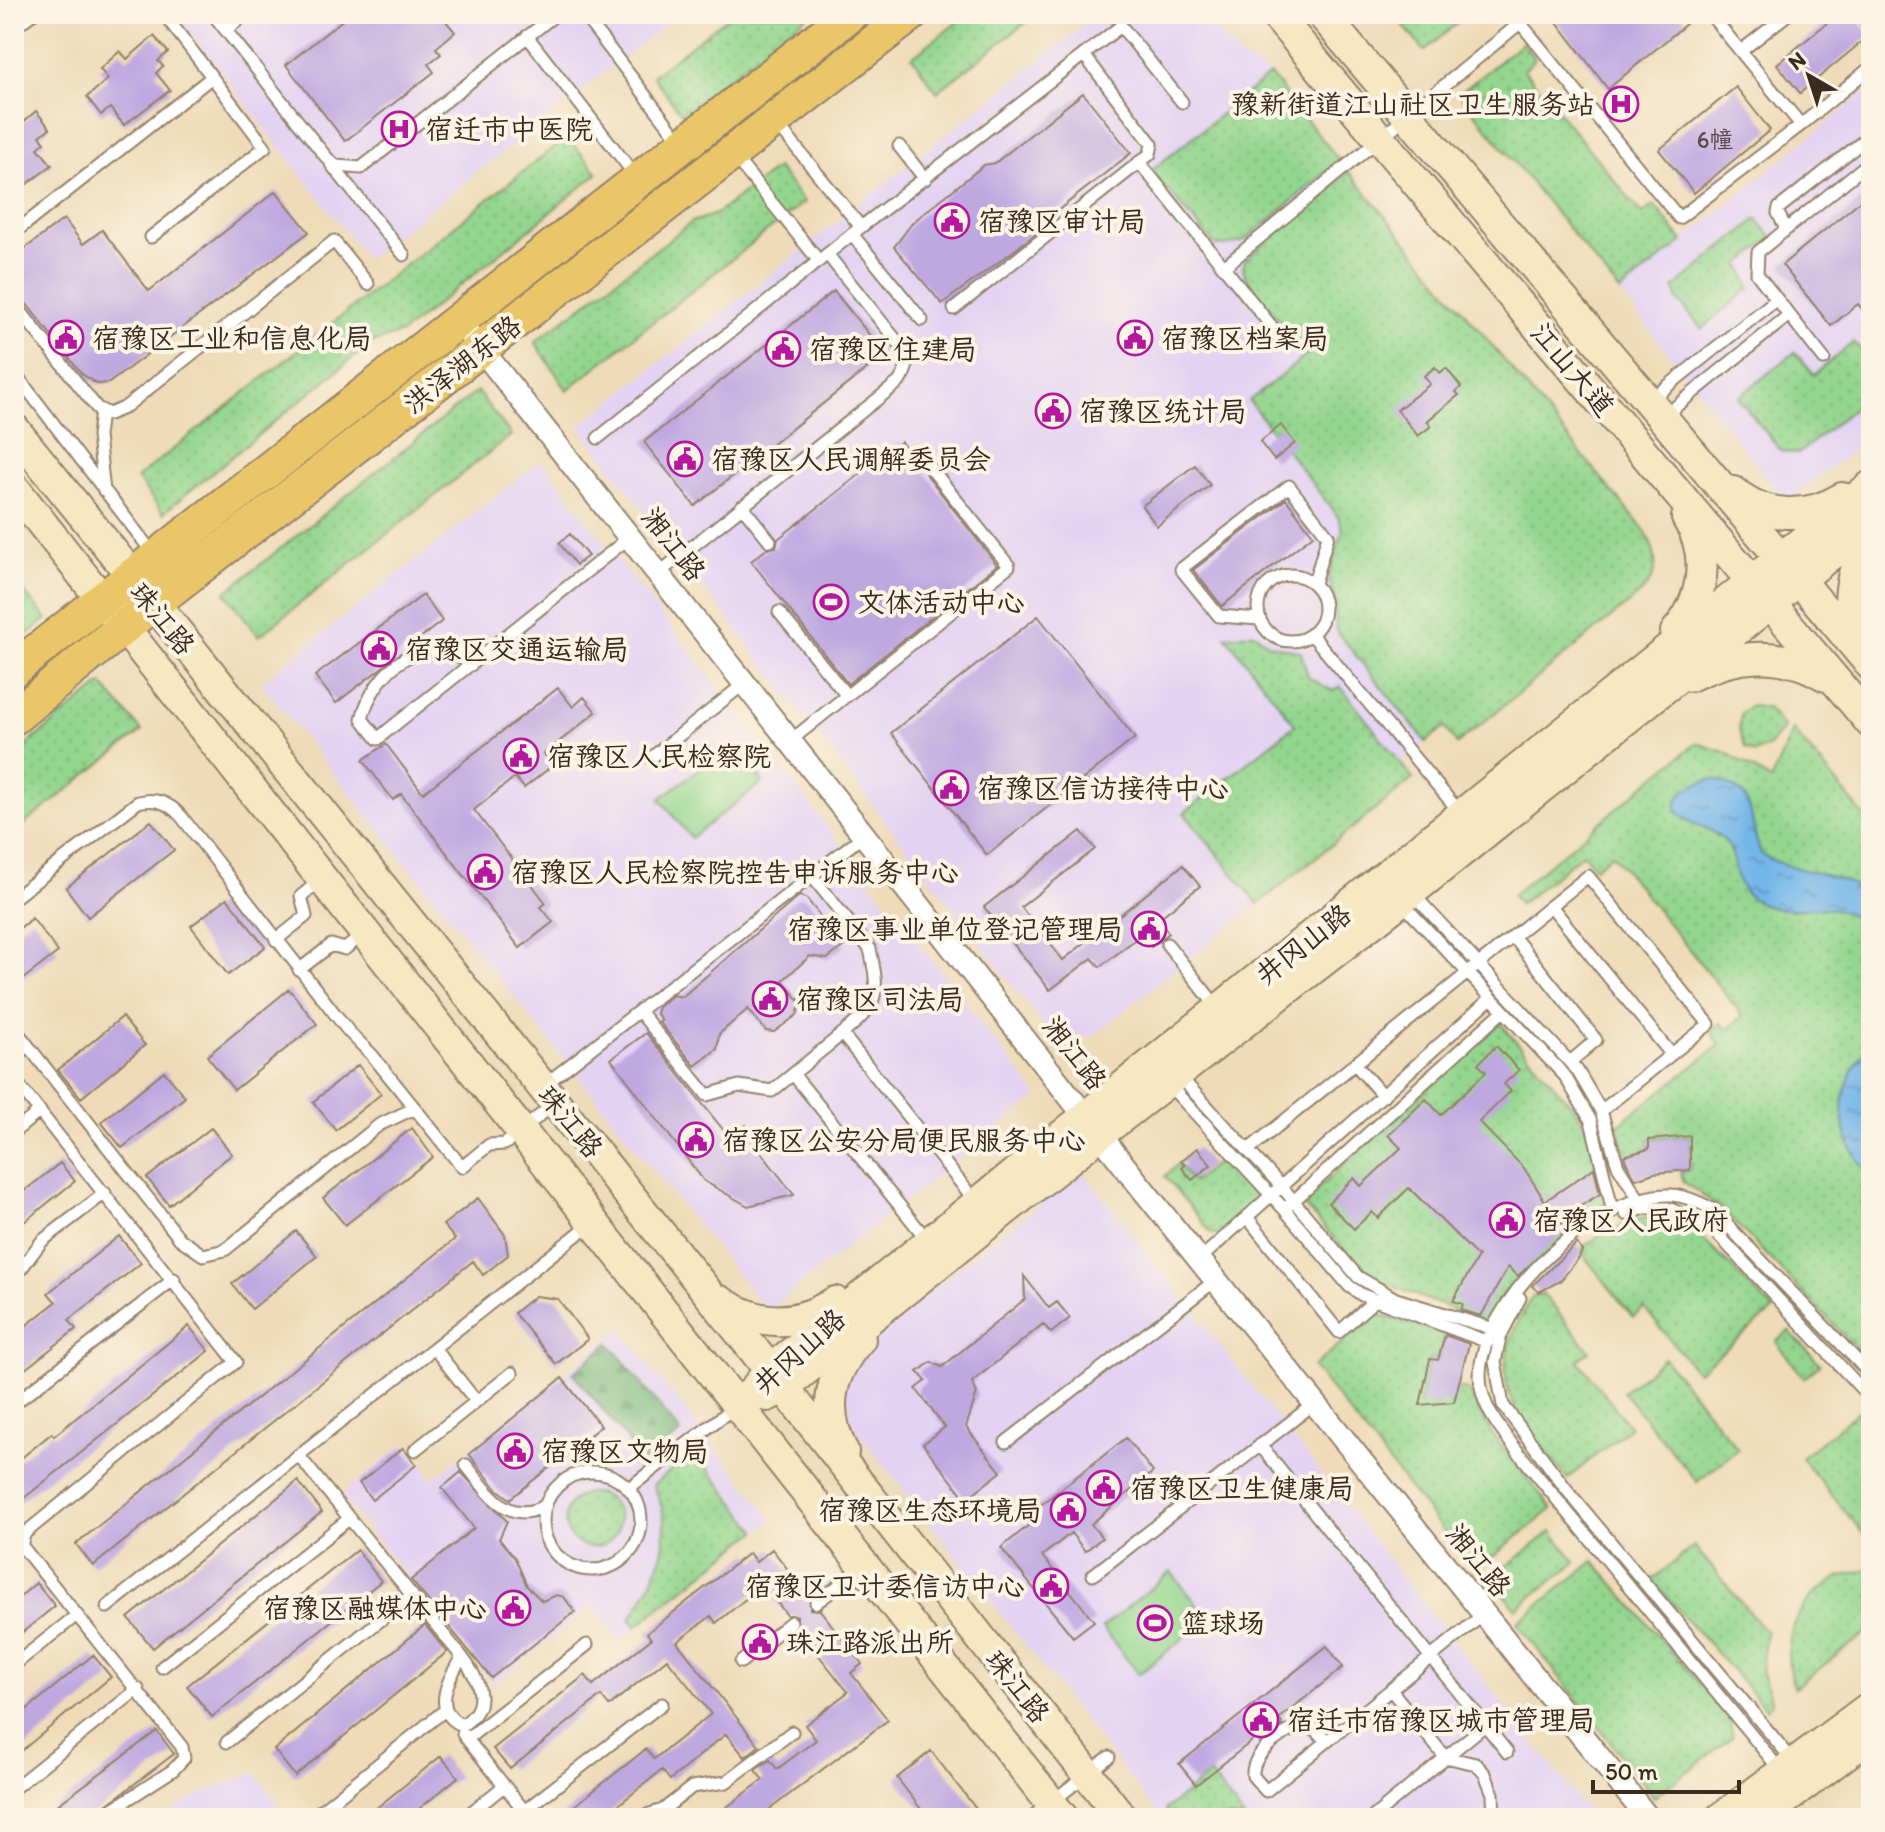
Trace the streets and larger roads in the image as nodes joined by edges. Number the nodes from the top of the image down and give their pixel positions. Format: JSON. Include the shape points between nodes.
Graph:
{"nodes":[{"id":1,"x":850,"y":14,"type":"edge"},
{"id":2,"x":911,"y":14,"type":"edge"},
{"id":3,"x":1275,"y":14,"type":"edge"},
{"id":4,"x":1325,"y":17,"type":"edge"},
{"id":5,"x":460,"y":322,"type":"junction"},
{"id":6,"x":482,"y":348,"type":"junction"},
{"id":7,"x":14,"y":429,"type":"edge"},
{"id":8,"x":1644,"y":453,"type":"junction"},
{"id":9,"x":1704,"y":466,"type":"junction"},
{"id":10,"x":1871,"y":483,"type":"edge"},
{"id":11,"x":14,"y":488,"type":"edge"},
{"id":12,"x":1871,"y":522,"type":"edge"},
{"id":13,"x":1871,"y":539,"type":"edge"},
{"id":14,"x":1790,"y":568,"type":"junction"},
{"id":15,"x":158,"y":577,"type":"junction"},
{"id":16,"x":1759,"y":592,"type":"junction"},
{"id":17,"x":102,"y":599,"type":"junction"},
{"id":18,"x":124,"y":627,"type":"junction"},
{"id":19,"x":1870,"y":664,"type":"edge"},
{"id":20,"x":14,"y":669,"type":"edge"},
{"id":21,"x":1647,"y":683,"type":"junction"},
{"id":22,"x":1837,"y":683,"type":"junction"},
{"id":23,"x":14,"y":717,"type":"edge"},
{"id":24,"x":1871,"y":723,"type":"edge"},
{"id":25,"x":1227,"y":1020,"type":"junction"},
{"id":26,"x":1093,"y":1124,"type":"junction"},
{"id":27,"x":932,"y":1254,"type":"junction"},
{"id":28,"x":708,"y":1293,"type":"junction"},
{"id":29,"x":777,"y":1379,"type":"junction"},
{"id":30,"x":738,"y":1407,"type":"junction"},
{"id":31,"x":861,"y":1486,"type":"junction"},
{"id":32,"x":1871,"y":1706,"type":"edge"},
{"id":33,"x":1871,"y":1735,"type":"edge"},
{"id":34,"x":1048,"y":1813,"type":"edge"},
{"id":35,"x":1122,"y":1818,"type":"edge"},
{"id":36,"x":1648,"y":1818,"type":"edge"},
{"id":37,"x":1721,"y":1818,"type":"edge"},
{"id":38,"x":1761,"y":1818,"type":"edge"}],
"edges":[{"from":1,"to":5,"type":"main road","name":"洪泽湖东路"},
{"from":2,"to":6,"type":"main road","name":"洪泽湖东路"},
{"from":3,"to":8,"type":"street","name":"江山大道"},
{"from":4,"to":9,"type":"street","name":"江山大道"},
{"from":5,"to":6,"type":"street","name":"湘江路"},
{"from":5,"to":15,"type":"main road","name":"洪泽湖东路"},
{"from":6,"to":15,"type":"main road","name":"洪泽湖东路"},
{"from":6,"to":26,"type":"street","name":"湘江路"},
{"from":7,"to":15,"type":"street","name":"珠江路"},
{"from":8,"to":16,"type":"street","name":"江山大道"},
{"from":8,"to":21,"type":"street","via":[[1697,533],[1702,556],[1695,603]]},
{"from":9,"to":10,"type":"street","via":[[1742,499],[1788,514],[1833,503]]},
{"from":9,"to":14,"type":"street","name":"江山大道"},
{"from":10,"to":14,"type":"street","name":"井冈山路"},
{"from":11,"to":17,"type":"street","name":"珠江路"},
{"from":12,"to":14,"type":"street","name":"井冈山路"},
{"from":13,"to":19,"type":"street","via":[[1854,572],[1849,619]]},
{"from":14,"to":16,"type":"street","name":"井冈山路"},
{"from":14,"to":19,"type":"street","name":"江山大道"},
{"from":15,"to":17,"type":"main road","name":"洪泽湖东路"},
{"from":15,"to":18,"type":"main road","name":"洪泽湖东路"},
{"from":15,"to":28,"type":"street","name":"珠江路","via":[[549,1095]]},
{"from":16,"to":21,"type":"street","name":"井冈山路"},
{"from":16,"to":22,"type":"street","name":"江山大道"},
{"from":17,"to":18,"type":"street","name":"珠江路"},
{"from":17,"to":20,"type":"main road","name":"洪泽湖东路"},
{"from":18,"to":23,"type":"main road","name":"洪泽湖东路"},
{"from":18,"to":30,"type":"street","name":"珠江路"},
{"from":21,"to":22,"type":"street","via":[[1760,656],[1800,663]]},
{"from":21,"to":25,"type":"street","name":"井冈山路"},
{"from":22,"to":24,"type":"street","name":"江山大道"},
{"from":25,"to":26,"type":"street","name":"井冈山路"},
{"from":25,"to":26,"type":"street","name":"井冈山路","via":[[1172,1078]]},
{"from":26,"to":27,"type":"street","name":"井冈山路"},
{"from":26,"to":36,"type":"street","name":"湘江路"},
{"from":27,"to":28,"type":"street","via":[[801,1319],[750,1319]]},
{"from":27,"to":29,"type":"street","name":"井冈山路"},
{"from":27,"to":31,"type":"street","via":[[834,1375],[833,1432]]},
{"from":28,"to":29,"type":"street","name":"珠江路"},
{"from":29,"to":30,"type":"street","name":"井冈山路"},
{"from":29,"to":31,"type":"street","name":"珠江路"},
{"from":30,"to":34,"type":"street","name":"珠江路"},
{"from":31,"to":35,"type":"street","name":"珠江路","via":[[1098,1766]]},
{"from":32,"to":37,"type":"street"},
{"from":33,"to":38,"type":"street"}]}
